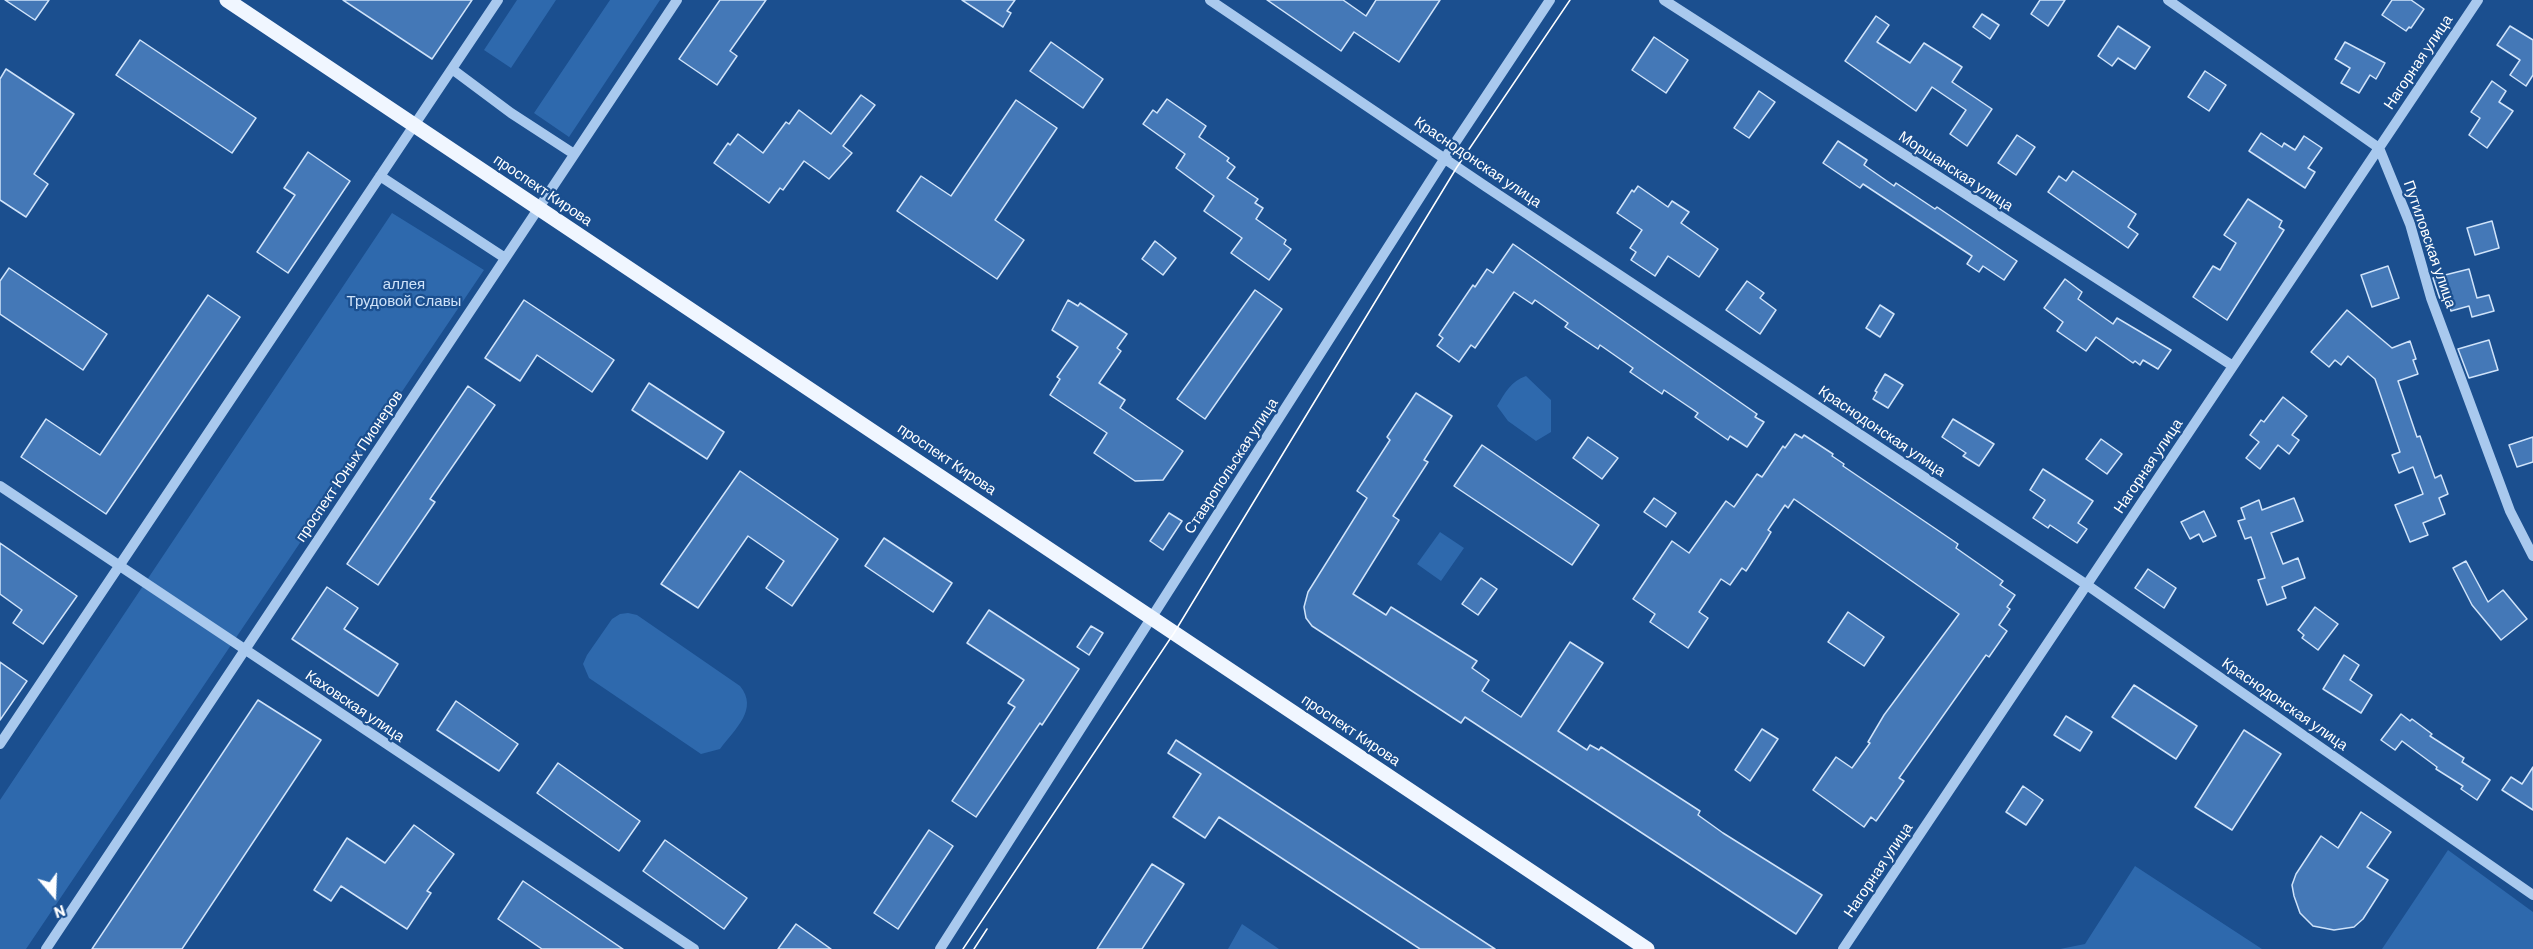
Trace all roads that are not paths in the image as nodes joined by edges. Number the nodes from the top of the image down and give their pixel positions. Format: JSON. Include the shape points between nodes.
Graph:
{"nodes":[{"id":1,"x":226,"y":0,"type":"edge"},
{"id":2,"x":498,"y":0,"type":"edge"},
{"id":3,"x":677,"y":0,"type":"edge"},
{"id":4,"x":1210,"y":0,"type":"edge"},
{"id":5,"x":1550,"y":0,"type":"edge"},
{"id":6,"x":1664,"y":0,"type":"edge"},
{"id":7,"x":2168,"y":0,"type":"edge"},
{"id":8,"x":2478,"y":0,"type":"edge"},
{"id":9,"x":452,"y":69,"type":"junction"},
{"id":10,"x":414,"y":125,"type":"junction"},
{"id":11,"x":2379,"y":148,"type":"junction"},
{"id":12,"x":574,"y":154,"type":"junction"},
{"id":13,"x":1445,"y":158,"type":"junction"},
{"id":14,"x":380,"y":176,"type":"junction"},
{"id":15,"x":538,"y":208,"type":"junction"},
{"id":16,"x":505,"y":258,"type":"junction"},
{"id":17,"x":2233,"y":366,"type":"junction"},
{"id":18,"x":0,"y":486,"type":"edge"},
{"id":19,"x":2533,"y":556,"type":"edge"},
{"id":20,"x":119,"y":566,"type":"junction"},
{"id":21,"x":2087,"y":585,"type":"junction"},
{"id":22,"x":1151,"y":618,"type":"junction"},
{"id":23,"x":244,"y":650,"type":"junction"},
{"id":24,"x":0,"y":744,"type":"edge"},
{"id":25,"x":2533,"y":895,"type":"edge"},
{"id":26,"x":46,"y":949,"type":"edge"},
{"id":27,"x":694,"y":949,"type":"edge"},
{"id":28,"x":940,"y":949,"type":"edge"},
{"id":29,"x":1647,"y":949,"type":"edge"},
{"id":30,"x":1843,"y":949,"type":"edge"}],
"edges":[{"from":1,"to":10,"type":"main road","name":"проспект Кирова"},
{"from":2,"to":9,"type":"street"},
{"from":3,"to":12,"type":"street","name":"проспект Юных Пионеров"},
{"from":4,"to":13,"type":"street","name":"Краснодонская улица"},
{"from":5,"to":13,"type":"street","name":"Ставропольская улица"},
{"from":6,"to":17,"type":"street","name":"Моршанская улица"},
{"from":7,"to":11,"type":"street"},
{"from":8,"to":11,"type":"street","name":"Нагорная улица"},
{"from":9,"to":10,"type":"street"},
{"from":9,"to":12,"type":"street"},
{"from":10,"to":14,"type":"street"},
{"from":10,"to":15,"type":"main road","name":"проспект Кирова"},
{"from":11,"to":17,"type":"street","name":"Нагорная улица"},
{"from":11,"to":19,"type":"street","name":"Путиловская улица","via":[[2410,224],[2431,297],[2506,500]]},
{"from":12,"to":15,"type":"street","name":"проспект Юных Пионеров"},
{"from":13,"to":21,"type":"street","name":"Краснодонская улица"},
{"from":13,"to":22,"type":"street","name":"Ставропольская улица"},
{"from":14,"to":16,"type":"street"},
{"from":14,"to":20,"type":"street"},
{"from":15,"to":16,"type":"street","name":"проспект Юных Пионеров"},
{"from":15,"to":22,"type":"main road","name":"проспект Кирова"},
{"from":16,"to":23,"type":"street","name":"проспект Юных Пионеров"},
{"from":17,"to":21,"type":"street","name":"Нагорная улица"},
{"from":18,"to":20,"type":"street","name":"Каховская улица"},
{"from":20,"to":23,"type":"street","name":"Каховская улица"},
{"from":20,"to":24,"type":"street"},
{"from":21,"to":25,"type":"street","name":"Краснодонская улица"},
{"from":21,"to":30,"type":"street","name":"Нагорная улица"},
{"from":22,"to":28,"type":"street","name":"Ставропольская улица"},
{"from":22,"to":29,"type":"main road","name":"проспект Кирова"},
{"from":23,"to":26,"type":"street","name":"проспект Юных Пионеров"},
{"from":23,"to":27,"type":"street","name":"Каховская улица"}]}
